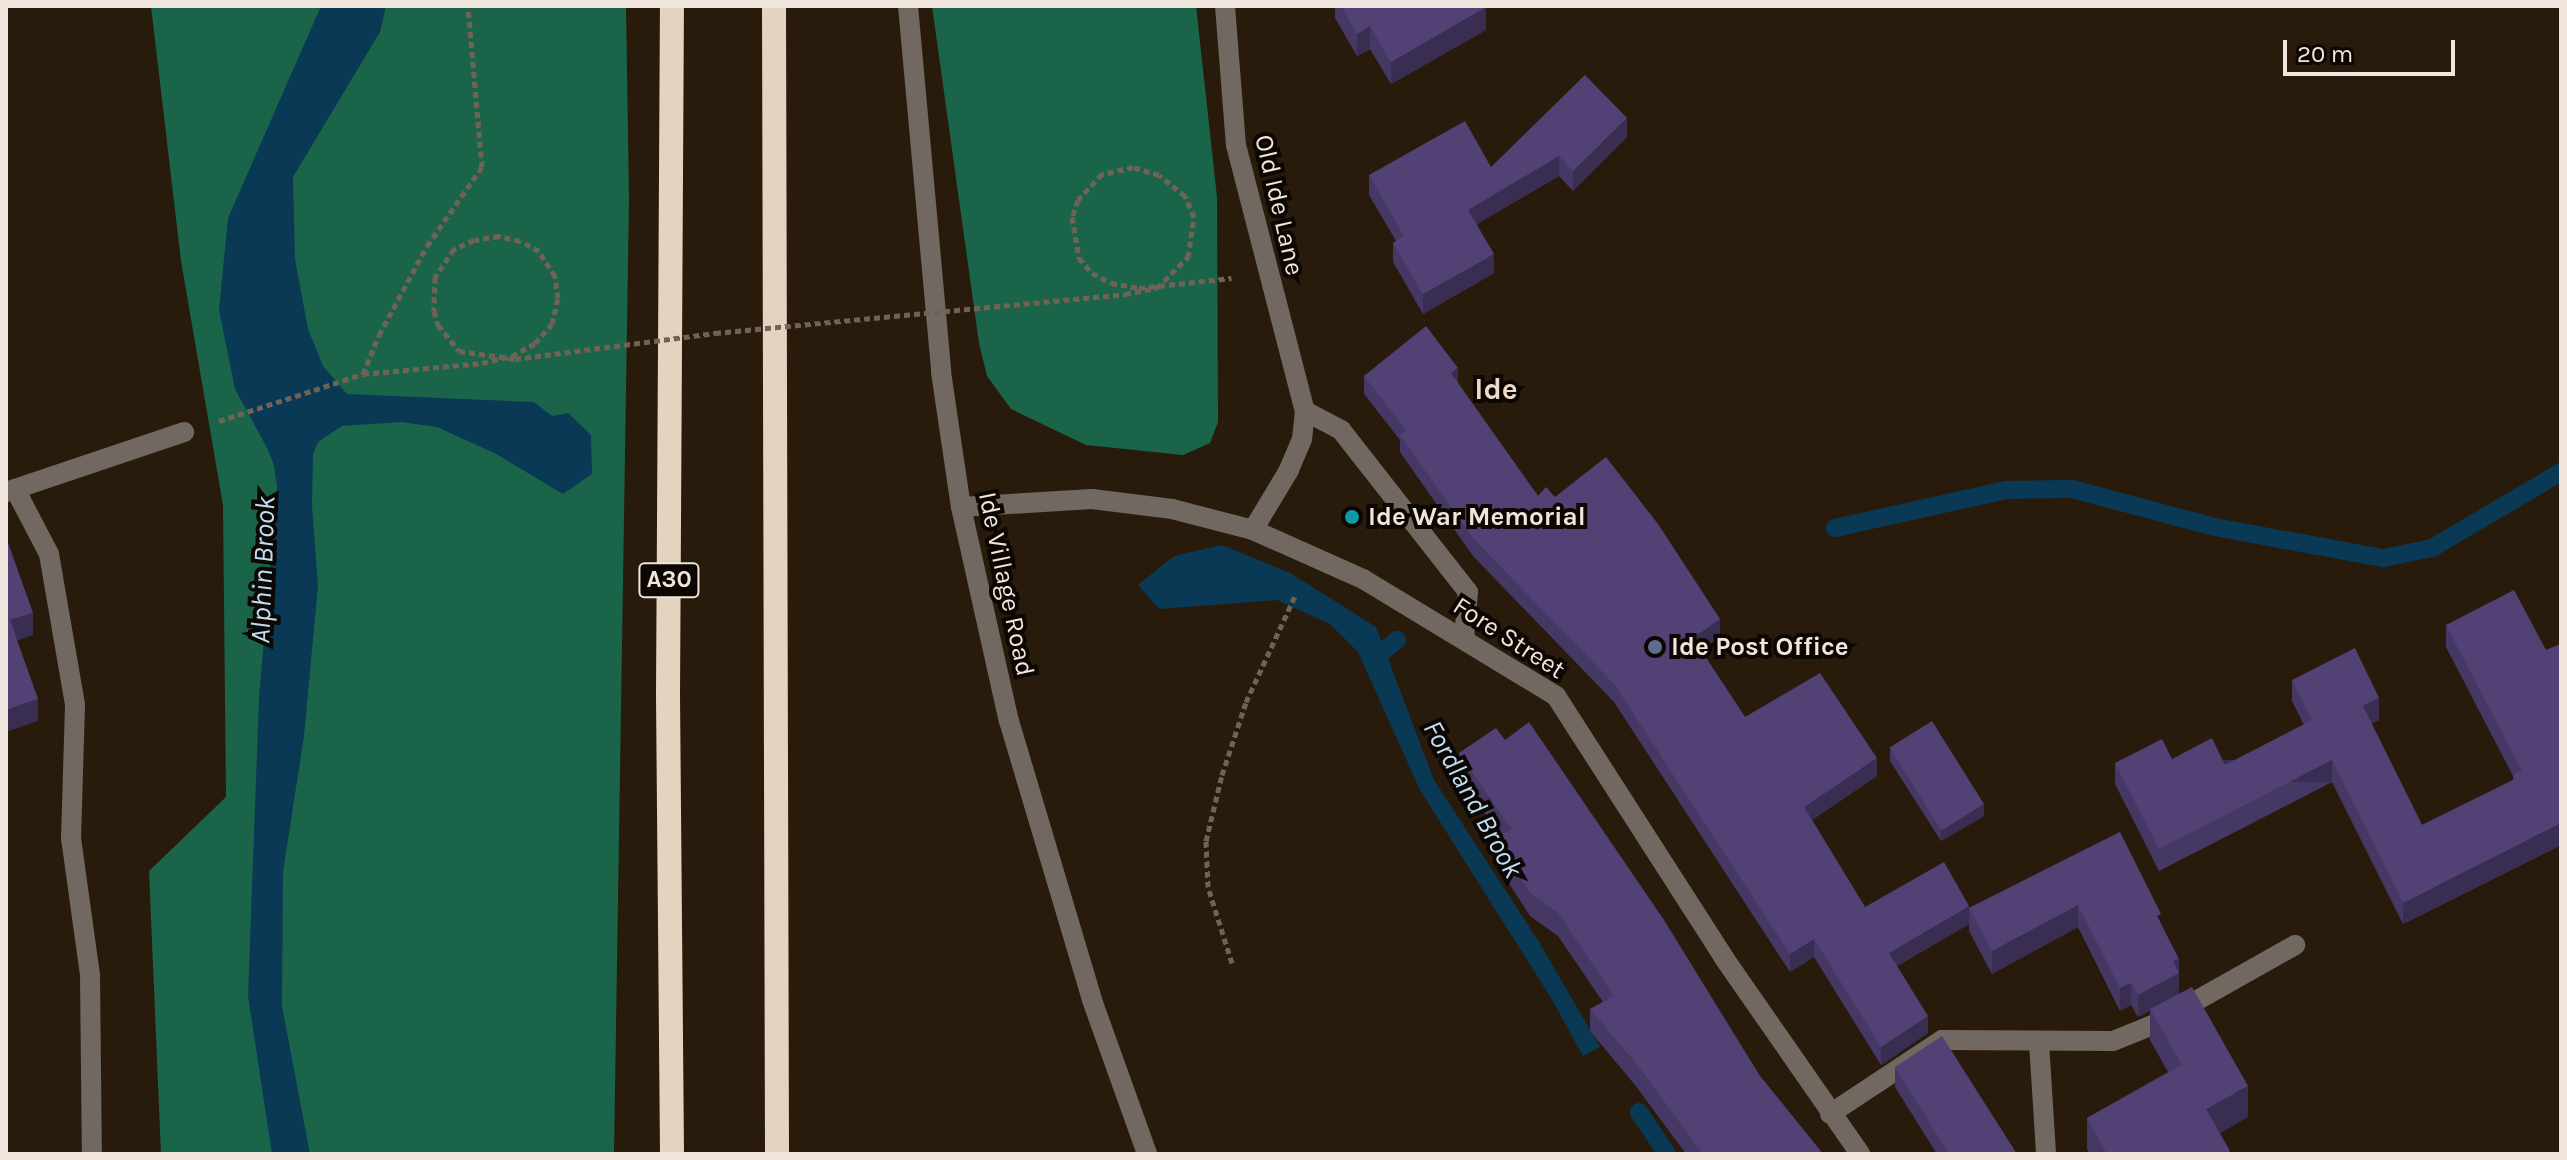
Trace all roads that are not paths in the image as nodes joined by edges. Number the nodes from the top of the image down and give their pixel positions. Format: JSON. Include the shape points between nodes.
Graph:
{"nodes":[{"id":1,"x":672,"y":6,"type":"edge"},
{"id":2,"x":774,"y":6,"type":"edge"},
{"id":3,"x":908,"y":6,"type":"edge"},
{"id":4,"x":1225,"y":6,"type":"edge"},
{"id":5,"x":1305,"y":411,"type":"junction"},
{"id":6,"x":184,"y":432,"type":"dead end"},
{"id":7,"x":11,"y":490,"type":"edge"},
{"id":8,"x":961,"y":507,"type":"junction"},
{"id":9,"x":1253,"y":530,"type":"junction"},
{"id":10,"x":1464,"y":639,"type":"junction"},
{"id":11,"x":2295,"y":945,"type":"dead end"},
{"id":12,"x":2039,"y":1042,"type":"junction"},
{"id":13,"x":1830,"y":1114,"type":"junction"},
{"id":14,"x":92,"y":1154,"type":"edge"},
{"id":15,"x":672,"y":1154,"type":"edge"},
{"id":16,"x":777,"y":1154,"type":"edge"},
{"id":17,"x":1147,"y":1154,"type":"edge"},
{"id":18,"x":1860,"y":1154,"type":"edge"},
{"id":19,"x":2046,"y":1154,"type":"edge"}],
"edges":[{"from":1,"to":15,"type":"highway","number":"A30"},
{"from":2,"to":16,"type":"highway"},
{"from":3,"to":8,"type":"street","name":"Ide Village Road","via":[[941,372]]},
{"from":4,"to":5,"type":"street","name":"Old Ide Lane","via":[[1236,145]]},
{"from":5,"to":9,"type":"street","name":"Old Ide Lane","via":[[1302,439],[1289,470]]},
{"from":5,"to":10,"type":"street","via":[[1341,430],[1468,592]]},
{"from":6,"to":7,"type":"street"},
{"from":7,"to":14,"type":"street","via":[[49,554],[75,705],[71,838],[90,975]]},
{"from":8,"to":9,"type":"street","name":"Fore Street","via":[[1092,499],[1172,509]]},
{"from":8,"to":17,"type":"street","name":"Ide Village Road","via":[[1009,721],[1092,1000]]},
{"from":9,"to":10,"type":"street","name":"Fore Street","via":[[1363,579]]},
{"from":10,"to":13,"type":"street","name":"Fore Street","via":[[1556,696]]},
{"from":11,"to":12,"type":"street","via":[[2155,1024],[2113,1041]]},
{"from":12,"to":13,"type":"street","via":[[1942,1040]]},
{"from":12,"to":19,"type":"street"},
{"from":13,"to":18,"type":"street","name":"Fore Street"}]}
